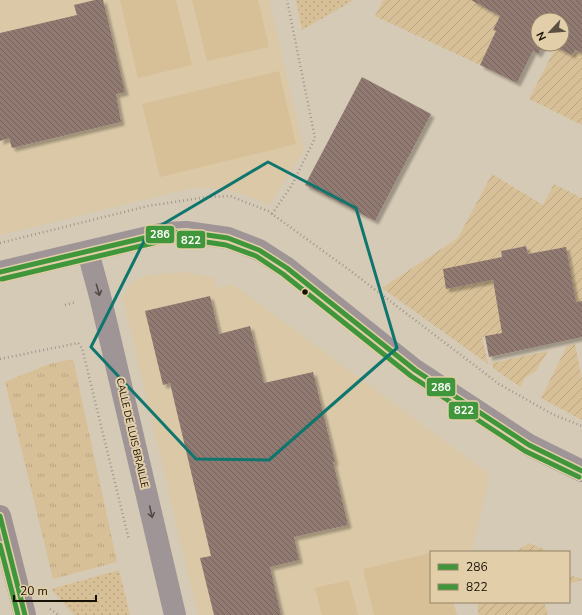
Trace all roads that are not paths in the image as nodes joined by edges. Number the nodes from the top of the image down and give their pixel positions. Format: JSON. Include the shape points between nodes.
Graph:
{"nodes":[{"id":1,"x":88,"y":252,"type":"junction"},
{"id":2,"x":0,"y":272,"type":"edge"},
{"id":3,"x":582,"y":471,"type":"edge"},
{"id":4,"x":0,"y":516,"type":"edge"},
{"id":5,"x":25,"y":615,"type":"edge"},
{"id":6,"x":175,"y":615,"type":"edge"}],
"edges":[{"from":1,"to":2,"type":"street"},
{"from":1,"to":3,"type":"street","via":[[165,233],[186,232],[228,238],[259,250],[287,268],[411,367],[529,446]]},
{"from":1,"to":6,"type":"street","name":"CALLE DE LUIS BRAILLE","one_way":true},
{"from":4,"to":5,"type":"street"}]}
